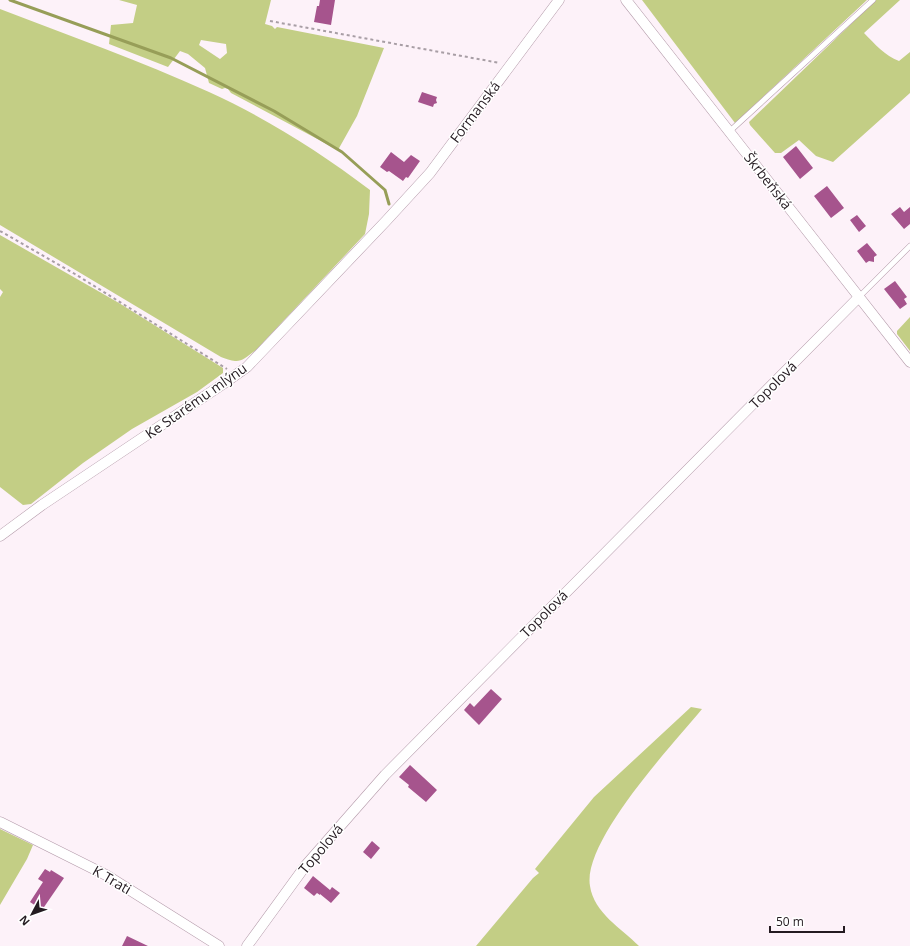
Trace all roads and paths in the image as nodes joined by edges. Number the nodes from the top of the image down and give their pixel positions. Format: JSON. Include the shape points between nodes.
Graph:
{"nodes":[{"id":1,"x":559,"y":0,"type":"edge"},
{"id":2,"x":626,"y":0,"type":"edge"},
{"id":3,"x":873,"y":0,"type":"edge"},
{"id":4,"x":270,"y":21,"type":"dead end"},
{"id":5,"x":511,"y":65,"type":"junction"},
{"id":6,"x":730,"y":131,"type":"junction"},
{"id":7,"x":386,"y":221,"type":"joint"},
{"id":8,"x":0,"y":231,"type":"edge"},
{"id":9,"x":910,"y":246,"type":"edge"},
{"id":10,"x":859,"y":297,"type":"junction"},
{"id":11,"x":910,"y":362,"type":"edge"},
{"id":12,"x":236,"y":375,"type":"junction"},
{"id":13,"x":0,"y":536,"type":"edge"},
{"id":14,"x":0,"y":822,"type":"edge"},
{"id":15,"x":219,"y":946,"type":"edge"},
{"id":16,"x":247,"y":946,"type":"edge"}],
"edges":[{"from":1,"to":5,"type":"street","name":"Formanská"},
{"from":2,"to":6,"type":"street","name":"Škrbeňská"},
{"from":3,"to":6,"type":"lane"},
{"from":4,"to":5,"type":"path"},
{"from":5,"to":7,"type":"street","name":"Formanská","via":[[430,173]]},
{"from":6,"to":10,"type":"street","name":"Škrbeňská"},
{"from":7,"to":12,"type":"street","name":"Ke Starému mlýnu","via":[[247,367]]},
{"from":8,"to":12,"type":"path","via":[[75,274]]},
{"from":9,"to":10,"type":"lane"},
{"from":10,"to":11,"type":"street","name":"Škrbeňská"},
{"from":10,"to":16,"type":"street","name":"Topolová","via":[[385,775],[306,865]]},
{"from":12,"to":13,"type":"street","name":"Ke Starému mlýnu"},
{"from":14,"to":15,"type":"street","name":"K Trati","via":[[106,875]]}]}
